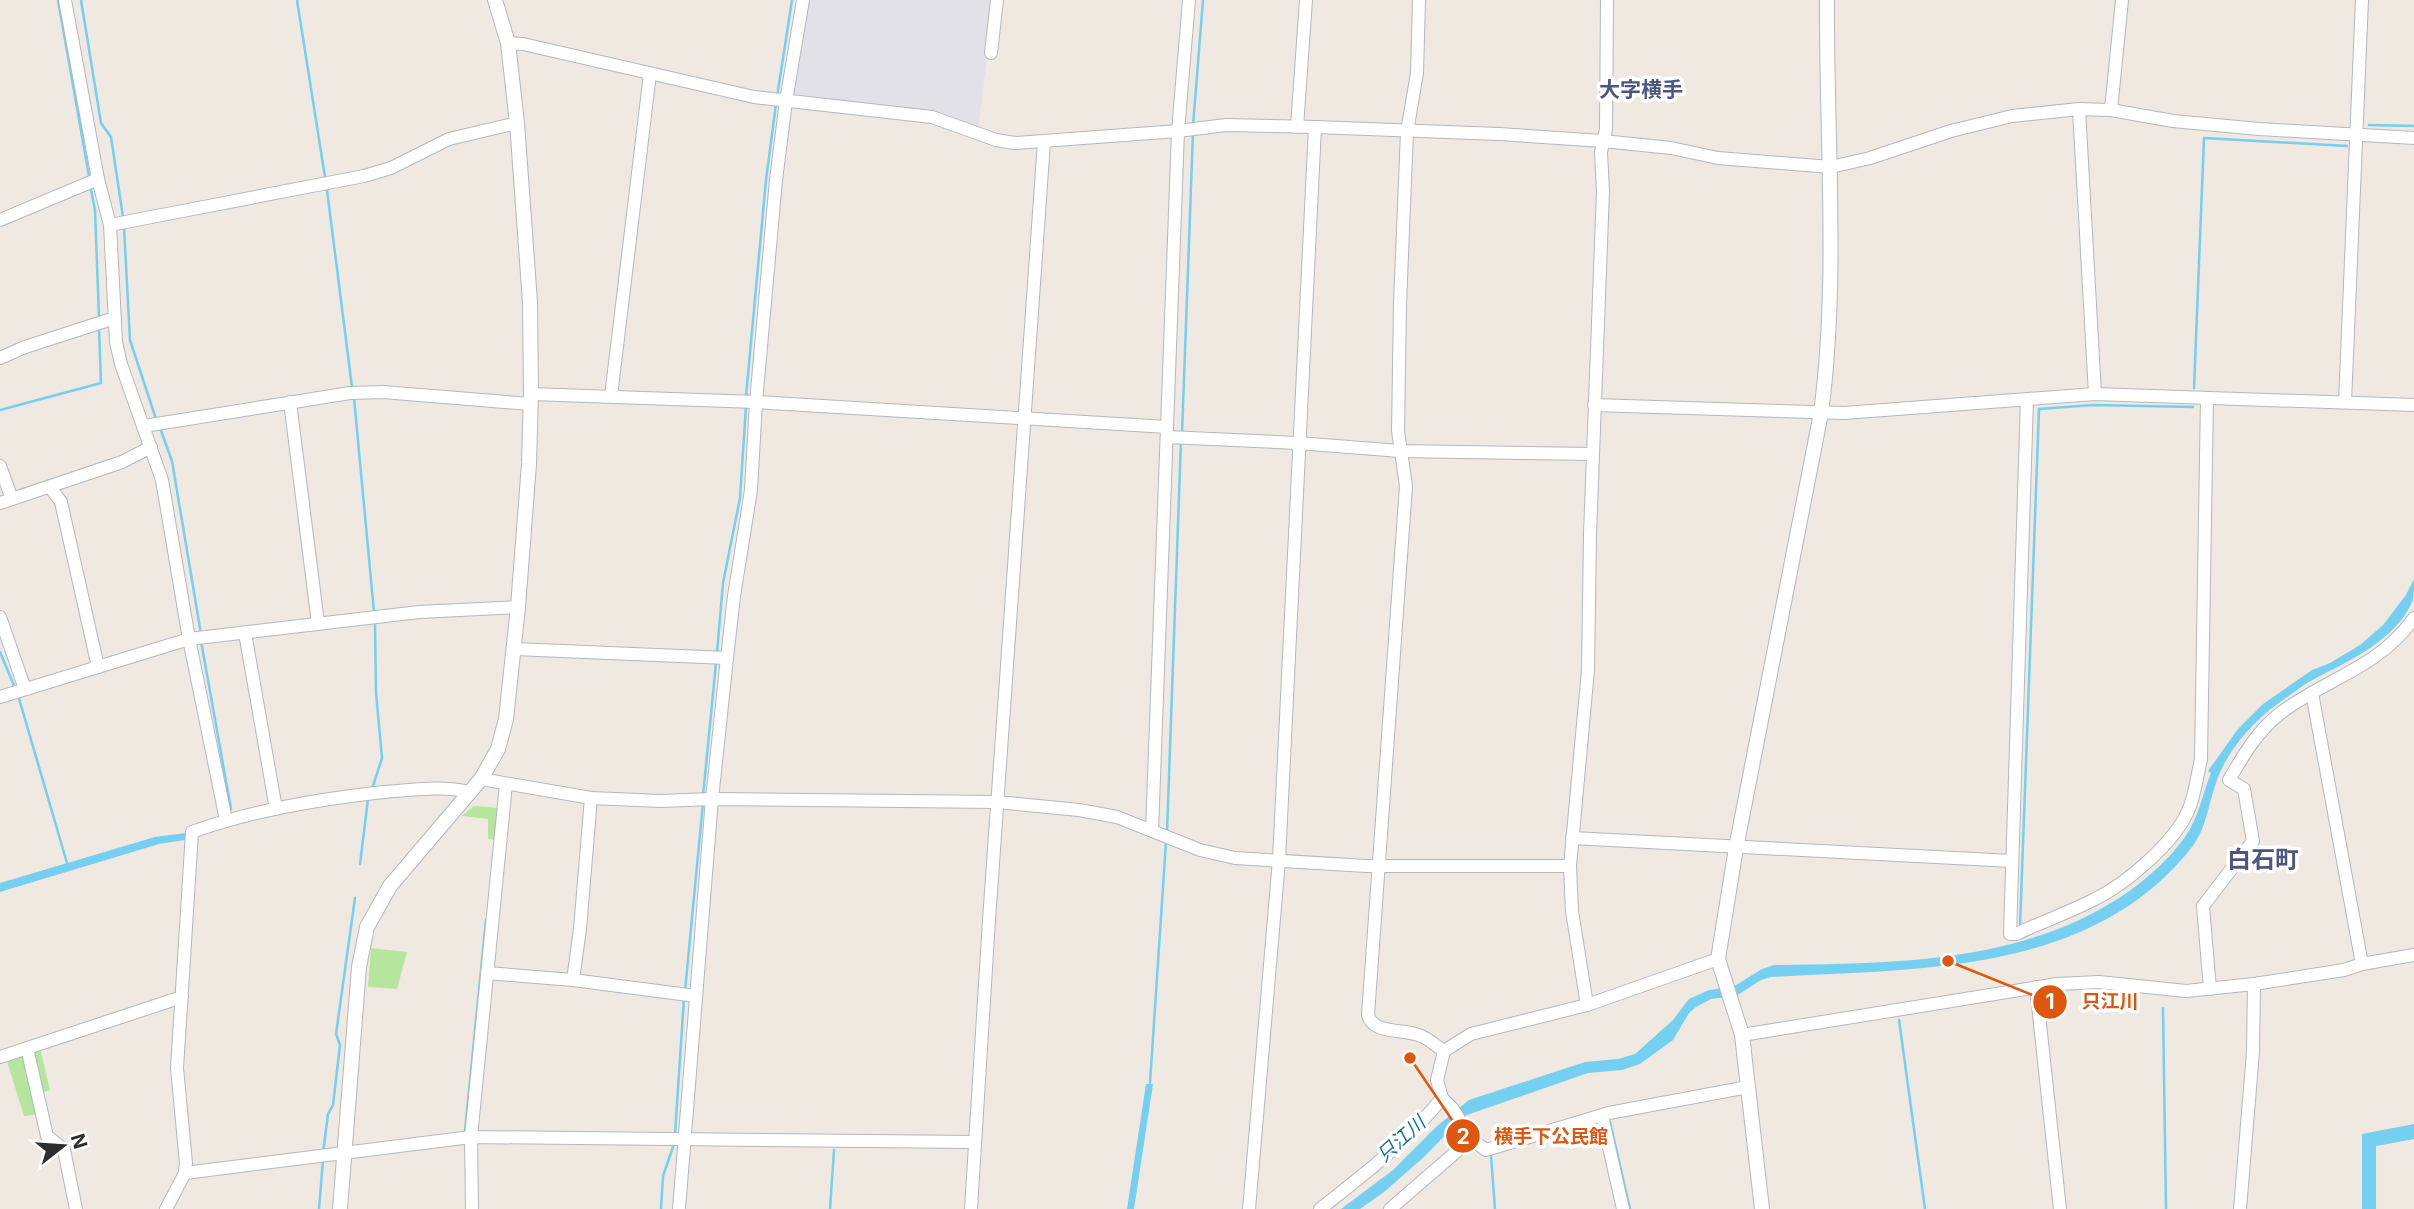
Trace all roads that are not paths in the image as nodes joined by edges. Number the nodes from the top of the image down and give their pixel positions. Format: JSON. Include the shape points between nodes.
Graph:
{"nodes":[{"id":1,"x":65,"y":0,"type":"edge"},
{"id":2,"x":495,"y":0,"type":"edge"},
{"id":3,"x":803,"y":0,"type":"edge"},
{"id":4,"x":997,"y":0,"type":"edge"},
{"id":5,"x":1189,"y":0,"type":"edge"},
{"id":6,"x":1306,"y":0,"type":"edge"},
{"id":7,"x":1419,"y":0,"type":"edge"},
{"id":8,"x":1607,"y":0,"type":"edge"},
{"id":9,"x":1827,"y":0,"type":"edge"},
{"id":10,"x":2122,"y":0,"type":"edge"},
{"id":11,"x":2362,"y":0,"type":"edge"},
{"id":12,"x":508,"y":43,"type":"junction"},
{"id":13,"x":991,"y":53,"type":"dead end"},
{"id":14,"x":650,"y":74,"type":"junction"},
{"id":15,"x":786,"y":101,"type":"junction"},
{"id":16,"x":2079,"y":109,"type":"junction"},
{"id":17,"x":2111,"y":110,"type":"junction"},
{"id":18,"x":517,"y":123,"type":"junction"},
{"id":19,"x":1297,"y":127,"type":"junction"},
{"id":20,"x":1315,"y":127,"type":"junction"},
{"id":21,"x":1188,"y":130,"type":"junction"},
{"id":22,"x":1407,"y":132,"type":"junction"},
{"id":23,"x":2356,"y":136,"type":"junction"},
{"id":24,"x":2414,"y":138,"type":"edge"},
{"id":25,"x":1603,"y":141,"type":"junction"},
{"id":26,"x":1044,"y":142,"type":"junction"},
{"id":27,"x":1831,"y":167,"type":"junction"},
{"id":28,"x":98,"y":179,"type":"junction"},
{"id":29,"x":0,"y":220,"type":"edge"},
{"id":30,"x":119,"y":223,"type":"junction"},
{"id":31,"x":115,"y":318,"type":"junction"},
{"id":32,"x":0,"y":358,"type":"edge"},
{"id":33,"x":2095,"y":394,"type":"junction"},
{"id":34,"x":611,"y":396,"type":"junction"},
{"id":35,"x":2207,"y":398,"type":"junction"},
{"id":36,"x":531,"y":399,"type":"junction"},
{"id":37,"x":2028,"y":399,"type":"junction"},
{"id":38,"x":290,"y":402,"type":"junction"},
{"id":39,"x":756,"y":402,"type":"junction"},
{"id":40,"x":2345,"y":402,"type":"junction"},
{"id":41,"x":1594,"y":405,"type":"junction"},
{"id":42,"x":2414,"y":405,"type":"edge"},
{"id":43,"x":1821,"y":413,"type":"junction"},
{"id":44,"x":1025,"y":419,"type":"junction"},
{"id":45,"x":154,"y":424,"type":"junction"},
{"id":46,"x":1169,"y":434,"type":"junction"},
{"id":47,"x":1298,"y":443,"type":"junction"},
{"id":48,"x":151,"y":447,"type":"junction"},
{"id":49,"x":1400,"y":451,"type":"junction"},
{"id":50,"x":1593,"y":454,"type":"junction"},
{"id":51,"x":0,"y":466,"type":"edge"},
{"id":52,"x":50,"y":487,"type":"junction"},
{"id":53,"x":6,"y":501,"type":"edge"},
{"id":54,"x":518,"y":607,"type":"junction"},
{"id":55,"x":0,"y":617,"type":"edge"},
{"id":56,"x":2414,"y":618,"type":"edge"},
{"id":57,"x":318,"y":624,"type":"junction"},
{"id":58,"x":245,"y":633,"type":"junction"},
{"id":59,"x":199,"y":638,"type":"junction"},
{"id":60,"x":514,"y":649,"type":"junction"},
{"id":61,"x":727,"y":658,"type":"junction"},
{"id":62,"x":98,"y":667,"type":"junction"},
{"id":63,"x":24,"y":690,"type":"junction"},
{"id":64,"x":2312,"y":692,"type":"junction"},
{"id":65,"x":0,"y":697,"type":"edge"},
{"id":66,"x":481,"y":779,"type":"junction"},
{"id":67,"x":506,"y":784,"type":"junction"},
{"id":68,"x":470,"y":792,"type":"junction"},
{"id":69,"x":591,"y":798,"type":"junction"},
{"id":70,"x":712,"y":799,"type":"junction"},
{"id":71,"x":997,"y":802,"type":"junction"},
{"id":72,"x":276,"y":809,"type":"junction"},
{"id":73,"x":226,"y":820,"type":"junction"},
{"id":74,"x":1155,"y":832,"type":"junction"},
{"id":75,"x":1572,"y":838,"type":"junction"},
{"id":76,"x":1736,"y":848,"type":"junction"},
{"id":77,"x":1279,"y":860,"type":"junction"},
{"id":78,"x":2012,"y":861,"type":"junction"},
{"id":79,"x":1378,"y":865,"type":"junction"},
{"id":80,"x":1570,"y":866,"type":"junction"},
{"id":81,"x":2414,"y":955,"type":"edge"},
{"id":82,"x":1718,"y":959,"type":"junction"},
{"id":83,"x":2362,"y":964,"type":"junction"},
{"id":84,"x":487,"y":972,"type":"junction"},
{"id":85,"x":573,"y":980,"type":"junction"},
{"id":86,"x":2254,"y":984,"type":"junction"},
{"id":87,"x":2036,"y":987,"type":"junction"},
{"id":88,"x":2210,"y":989,"type":"junction"},
{"id":89,"x":688,"y":995,"type":"junction"},
{"id":90,"x":182,"y":997,"type":"junction"},
{"id":91,"x":1587,"y":1005,"type":"junction"},
{"id":92,"x":1742,"y":1035,"type":"junction"},
{"id":93,"x":27,"y":1048,"type":"junction"},
{"id":94,"x":1444,"y":1051,"type":"junction"},
{"id":95,"x":0,"y":1057,"type":"edge"},
{"id":96,"x":1748,"y":1087,"type":"junction"},
{"id":97,"x":1442,"y":1098,"type":"junction"},
{"id":98,"x":1602,"y":1116,"type":"junction"},
{"id":99,"x":1469,"y":1133,"type":"junction"},
{"id":100,"x":471,"y":1137,"type":"junction"},
{"id":101,"x":677,"y":1140,"type":"junction"},
{"id":102,"x":974,"y":1142,"type":"junction"},
{"id":103,"x":345,"y":1154,"type":"junction"},
{"id":104,"x":185,"y":1173,"type":"junction"},
{"id":105,"x":76,"y":1209,"type":"edge"},
{"id":106,"x":166,"y":1209,"type":"edge"},
{"id":107,"x":340,"y":1209,"type":"edge"},
{"id":108,"x":472,"y":1209,"type":"edge"},
{"id":109,"x":679,"y":1209,"type":"edge"},
{"id":110,"x":971,"y":1209,"type":"edge"},
{"id":111,"x":1249,"y":1209,"type":"edge"},
{"id":112,"x":1320,"y":1209,"type":"edge"},
{"id":113,"x":1390,"y":1209,"type":"edge"},
{"id":114,"x":1623,"y":1209,"type":"edge"},
{"id":115,"x":1762,"y":1209,"type":"edge"},
{"id":116,"x":2060,"y":1209,"type":"edge"},
{"id":117,"x":2240,"y":1209,"type":"edge"}],
"edges":[{"from":1,"to":28,"type":"street"},
{"from":2,"to":12,"type":"street"},
{"from":3,"to":15,"type":"street"},
{"from":4,"to":13,"type":"street"},
{"from":5,"to":21,"type":"street"},
{"from":6,"to":19,"type":"street"},
{"from":7,"to":22,"type":"street","via":[[1417,74]]},
{"from":8,"to":25,"type":"street"},
{"from":9,"to":27,"type":"street"},
{"from":10,"to":17,"type":"street"},
{"from":11,"to":23,"type":"street"},
{"from":12,"to":14,"type":"street"},
{"from":12,"to":18,"type":"street"},
{"from":14,"to":15,"type":"street"},
{"from":14,"to":34,"type":"street"},
{"from":15,"to":26,"type":"street","via":[[932,117],[996,140]]},
{"from":15,"to":39,"type":"street"},
{"from":16,"to":17,"type":"street"},
{"from":16,"to":27,"type":"street","via":[[2012,116]]},
{"from":16,"to":33,"type":"street"},
{"from":17,"to":23,"type":"street","via":[[2173,121]]},
{"from":18,"to":30,"type":"street","via":[[449,139],[364,176]]},
{"from":18,"to":36,"type":"street","via":[[530,302]]},
{"from":19,"to":20,"type":"street"},
{"from":19,"to":21,"type":"street","via":[[1226,125]]},
{"from":20,"to":22,"type":"street"},
{"from":20,"to":47,"type":"street"},
{"from":21,"to":26,"type":"street"},
{"from":21,"to":46,"type":"street"},
{"from":22,"to":25,"type":"street"},
{"from":22,"to":49,"type":"street"},
{"from":23,"to":24,"type":"street"},
{"from":23,"to":40,"type":"street"},
{"from":25,"to":27,"type":"street","via":[[1718,158]]},
{"from":25,"to":41,"type":"street"},
{"from":26,"to":44,"type":"street"},
{"from":27,"to":43,"type":"street","via":[[1828,360]]},
{"from":28,"to":29,"type":"street"},
{"from":28,"to":30,"type":"street"},
{"from":30,"to":31,"type":"street"},
{"from":31,"to":32,"type":"street"},
{"from":31,"to":45,"type":"street","via":[[121,364]]},
{"from":33,"to":35,"type":"street"},
{"from":33,"to":37,"type":"street"},
{"from":34,"to":36,"type":"street"},
{"from":34,"to":39,"type":"street"},
{"from":35,"to":40,"type":"street"},
{"from":35,"to":78,"type":"street","via":[[2201,759],[2189,809],[2163,847],[2141,867],[2098,898],[2016,934],[2010,934]]},
{"from":36,"to":38,"type":"street","via":[[383,392]]},
{"from":36,"to":54,"type":"street"},
{"from":37,"to":43,"type":"street"},
{"from":37,"to":78,"type":"street"},
{"from":38,"to":45,"type":"street"},
{"from":38,"to":57,"type":"street"},
{"from":39,"to":44,"type":"street"},
{"from":39,"to":61,"type":"street","via":[[751,490]]},
{"from":40,"to":42,"type":"street"},
{"from":41,"to":43,"type":"street"},
{"from":41,"to":50,"type":"street"},
{"from":43,"to":76,"type":"street"},
{"from":44,"to":46,"type":"street"},
{"from":44,"to":71,"type":"street"},
{"from":45,"to":48,"type":"street"},
{"from":46,"to":47,"type":"street","via":[[1188,439]]},
{"from":46,"to":74,"type":"street"},
{"from":47,"to":49,"type":"street"},
{"from":47,"to":77,"type":"street"},
{"from":48,"to":52,"type":"street"},
{"from":48,"to":59,"type":"street"},
{"from":49,"to":50,"type":"street"},
{"from":49,"to":79,"type":"street","via":[[1405,486]]},
{"from":50,"to":75,"type":"street","via":[[1588,670]]},
{"from":51,"to":53,"type":"street"},
{"from":52,"to":53,"type":"street"},
{"from":52,"to":62,"type":"street","via":[[61,502]]},
{"from":54,"to":57,"type":"street"},
{"from":54,"to":60,"type":"street"},
{"from":55,"to":63,"type":"street"},
{"from":56,"to":64,"type":"street","via":[[2401,637],[2357,670]]},
{"from":57,"to":58,"type":"street"},
{"from":58,"to":59,"type":"street"},
{"from":58,"to":72,"type":"street"},
{"from":59,"to":62,"type":"street"},
{"from":59,"to":73,"type":"street"},
{"from":60,"to":61,"type":"street"},
{"from":60,"to":66,"type":"street","via":[[506,719],[498,749]]},
{"from":61,"to":70,"type":"street"},
{"from":62,"to":63,"type":"street"},
{"from":63,"to":65,"type":"street"},
{"from":64,"to":83,"type":"street"},
{"from":64,"to":88,"type":"street","via":[[2277,716],[2249,744],[2229,780],[2244,789],[2253,841],[2203,906]]},
{"from":66,"to":67,"type":"street"},
{"from":66,"to":68,"type":"street"},
{"from":67,"to":69,"type":"street"},
{"from":67,"to":84,"type":"street"},
{"from":68,"to":72,"type":"street","via":[[421,789],[335,797]]},
{"from":68,"to":103,"type":"street","via":[[390,886],[367,927],[359,967]]},
{"from":69,"to":70,"type":"street"},
{"from":69,"to":85,"type":"street"},
{"from":70,"to":71,"type":"street"},
{"from":70,"to":89,"type":"street"},
{"from":71,"to":74,"type":"street","via":[[1117,817]]},
{"from":71,"to":102,"type":"street"},
{"from":72,"to":73,"type":"street"},
{"from":73,"to":90,"type":"street","via":[[192,832]]},
{"from":74,"to":77,"type":"street","via":[[1235,858]]},
{"from":75,"to":76,"type":"street"},
{"from":75,"to":80,"type":"street"},
{"from":76,"to":78,"type":"street"},
{"from":76,"to":82,"type":"street"},
{"from":77,"to":79,"type":"street"},
{"from":77,"to":111,"type":"street"},
{"from":79,"to":80,"type":"street"},
{"from":79,"to":94,"type":"street","via":[[1368,1020],[1376,1027],[1421,1036]]},
{"from":80,"to":91,"type":"street"},
{"from":81,"to":83,"type":"street"},
{"from":82,"to":91,"type":"street"},
{"from":82,"to":92,"type":"street"},
{"from":83,"to":86,"type":"street"},
{"from":84,"to":85,"type":"street"},
{"from":84,"to":100,"type":"street"},
{"from":85,"to":89,"type":"street"},
{"from":86,"to":88,"type":"street"},
{"from":86,"to":117,"type":"street"},
{"from":87,"to":88,"type":"street","via":[[2099,982],[2186,991]]},
{"from":87,"to":92,"type":"street"},
{"from":87,"to":116,"type":"street"},
{"from":89,"to":101,"type":"street"},
{"from":90,"to":93,"type":"street"},
{"from":90,"to":104,"type":"street","via":[[177,1068]]},
{"from":91,"to":94,"type":"street","via":[[1471,1034]]},
{"from":92,"to":96,"type":"street"},
{"from":93,"to":95,"type":"street"},
{"from":93,"to":105,"type":"street","via":[[47,1136],[64,1150]]},
{"from":94,"to":97,"type":"street","via":[[1437,1080]]},
{"from":96,"to":98,"type":"street"},
{"from":96,"to":115,"type":"street"},
{"from":97,"to":99,"type":"street"},
{"from":97,"to":112,"type":"street","via":[[1391,1151]]},
{"from":98,"to":99,"type":"street","via":[[1486,1150]]},
{"from":98,"to":114,"type":"street"},
{"from":99,"to":113,"type":"street"},
{"from":100,"to":101,"type":"street"},
{"from":100,"to":103,"type":"street"},
{"from":100,"to":108,"type":"street"},
{"from":101,"to":102,"type":"street"},
{"from":101,"to":109,"type":"street"},
{"from":102,"to":110,"type":"street"},
{"from":103,"to":104,"type":"street"},
{"from":103,"to":107,"type":"street"},
{"from":104,"to":106,"type":"street"}]}
